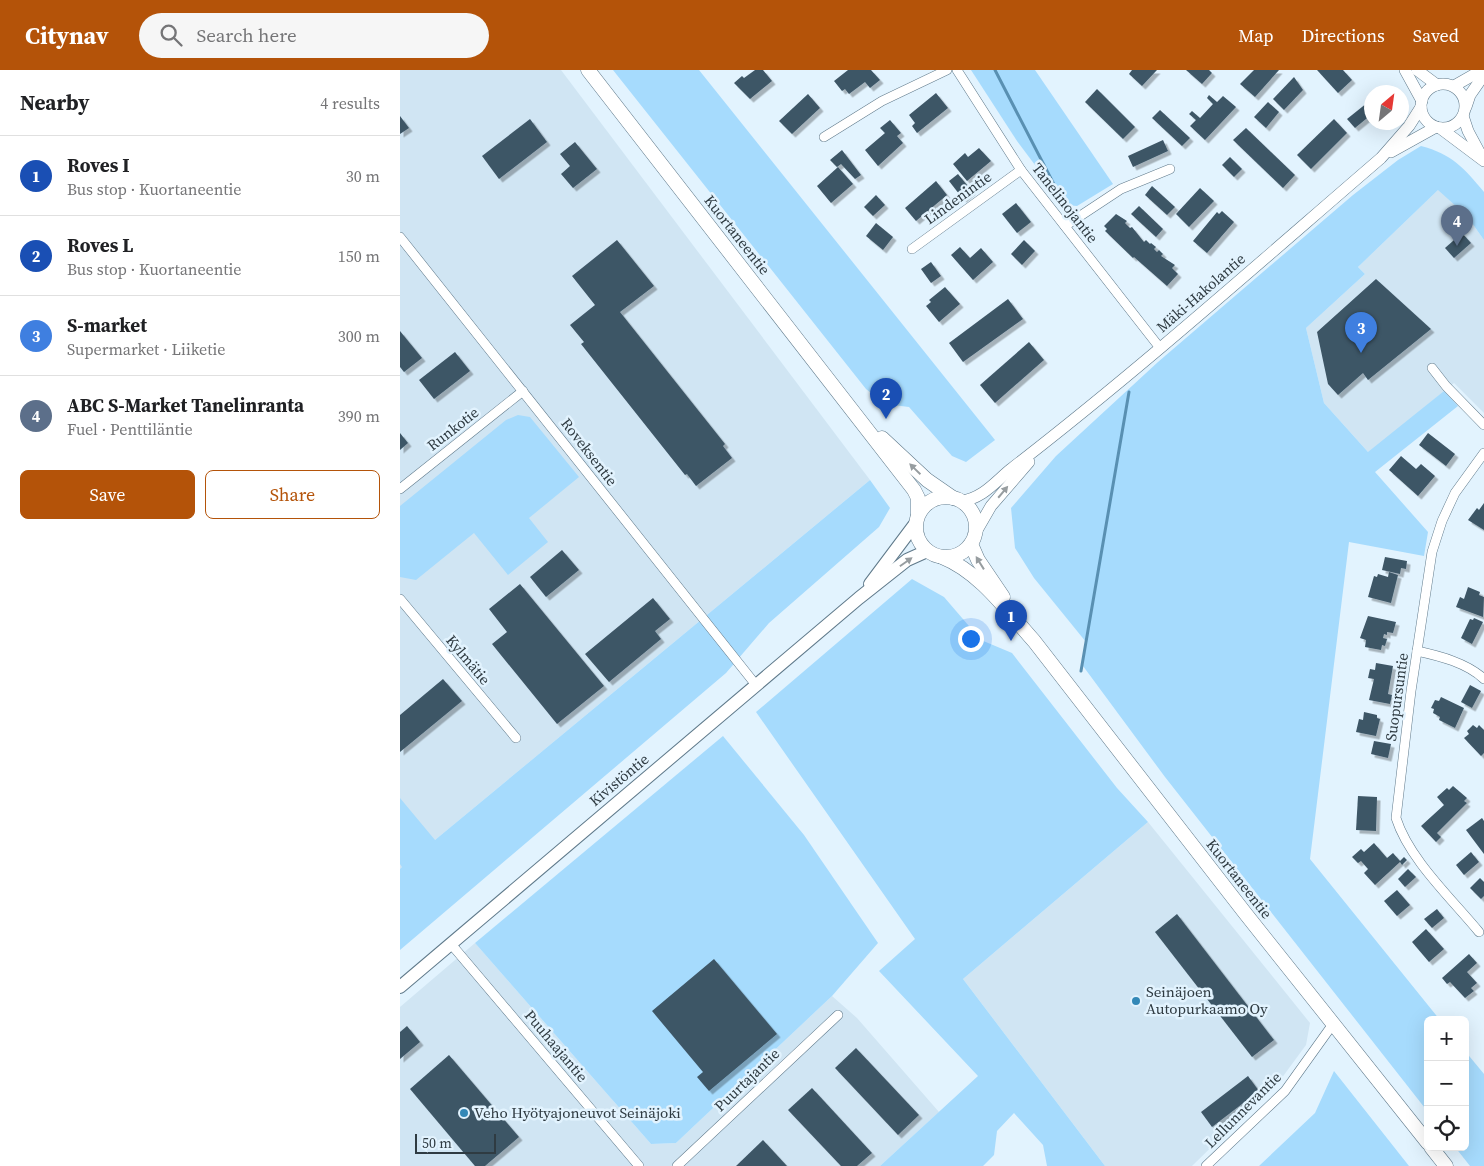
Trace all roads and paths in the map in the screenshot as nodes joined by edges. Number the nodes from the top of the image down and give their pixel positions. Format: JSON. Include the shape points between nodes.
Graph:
{"nodes":[{"id":1,"x":588,"y":70,"type":"edge"},
{"id":2,"x":947,"y":70,"type":"edge"},
{"id":3,"x":956,"y":70,"type":"edge"},
{"id":4,"x":1405,"y":70,"type":"edge"},
{"id":5,"x":1417,"y":70,"type":"edge"},
{"id":6,"x":1482,"y":70,"type":"edge"},
{"id":7,"x":1484,"y":75,"type":"edge"},
{"id":8,"x":1437,"y":85,"type":"junction"},
{"id":9,"x":1454,"y":86,"type":"junction"},
{"id":10,"x":1421,"y":104,"type":"junction"},
{"id":11,"x":1464,"y":111,"type":"junction"},
{"id":12,"x":1438,"y":127,"type":"junction"},
{"id":13,"x":824,"y":137,"type":"dead end"},
{"id":14,"x":1381,"y":158,"type":"junction"},
{"id":15,"x":1484,"y":161,"type":"edge"},
{"id":16,"x":1170,"y":169,"type":"dead end"},
{"id":17,"x":1021,"y":170,"type":"junction"},
{"id":18,"x":1065,"y":226,"type":"junction"},
{"id":19,"x":400,"y":237,"type":"edge"},
{"id":20,"x":912,"y":249,"type":"dead end"},
{"id":21,"x":1160,"y":348,"type":"junction"},
{"id":22,"x":1432,"y":368,"type":"dead end"},
{"id":23,"x":523,"y":391,"type":"junction"},
{"id":24,"x":861,"y":419,"type":"junction"},
{"id":25,"x":1484,"y":425,"type":"edge"},
{"id":26,"x":1039,"y":450,"type":"junction"},
{"id":27,"x":1483,"y":456,"type":"edge"},
{"id":28,"x":400,"y":489,"type":"edge"},
{"id":29,"x":957,"y":499,"type":"junction"},
{"id":30,"x":917,"y":519,"type":"junction"},
{"id":31,"x":974,"y":538,"type":"junction"},
{"id":32,"x":927,"y":551,"type":"junction"},
{"id":33,"x":942,"y":557,"type":"junction"},
{"id":34,"x":400,"y":598,"type":"edge"},
{"id":35,"x":859,"y":598,"type":"junction"},
{"id":36,"x":1026,"y":633,"type":"junction"},
{"id":37,"x":1417,"y":652,"type":"junction"},
{"id":38,"x":1484,"y":679,"type":"edge"},
{"id":39,"x":756,"y":685,"type":"junction"},
{"id":40,"x":516,"y":738,"type":"dead end"},
{"id":41,"x":1479,"y":932,"type":"dead end"},
{"id":42,"x":451,"y":944,"type":"junction"},
{"id":43,"x":400,"y":987,"type":"edge"},
{"id":44,"x":838,"y":1015,"type":"dead end"},
{"id":45,"x":1333,"y":1024,"type":"junction"},
{"id":46,"x":1424,"y":1138,"type":"edge"},
{"id":47,"x":1434,"y":1151,"type":"edge"},
{"id":48,"x":1212,"y":1162,"type":"edge"},
{"id":49,"x":639,"y":1166,"type":"edge"},
{"id":50,"x":677,"y":1166,"type":"edge"},
{"id":51,"x":1206,"y":1166,"type":"edge"},
{"id":52,"x":1446,"y":1166,"type":"edge"}],
"edges":[{"from":1,"to":24,"type":"highway","name":"Kuortaneentie"},
{"from":2,"to":13,"type":"street","via":[[882,100]]},
{"from":3,"to":17,"type":"street","name":"Tanelinojantie"},
{"from":4,"to":10,"type":"street"},
{"from":5,"to":8,"type":"street"},
{"from":6,"to":9,"type":"street"},
{"from":7,"to":11,"type":"street","via":[[1470,95]]},
{"from":8,"to":9,"type":"street"},
{"from":8,"to":10,"type":"street","via":[[1430,88]]},
{"from":9,"to":11,"type":"street","via":[[1462,95]]},
{"from":10,"to":12,"type":"street","via":[[1425,119]]},
{"from":10,"to":14,"type":"street","name":"Mäki-Hakolantie","via":[[1409,126]]},
{"from":11,"to":12,"type":"street","via":[[1453,126]]},
{"from":11,"to":15,"type":"street","via":[[1468,131]]},
{"from":12,"to":14,"type":"street","name":"Mäki-Hakolantie"},
{"from":12,"to":15,"type":"street"},
{"from":14,"to":21,"type":"street","name":"Mäki-Hakolantie"},
{"from":16,"to":18,"type":"street","via":[[1121,189]]},
{"from":17,"to":18,"type":"street","name":"Tanelinojantie"},
{"from":17,"to":20,"type":"street","name":"Lindenintie"},
{"from":18,"to":21,"type":"street","name":"Tanelinojantie"},
{"from":19,"to":23,"type":"street","name":"Roveksentie"},
{"from":21,"to":26,"type":"street","name":"Mäki-Hakolantie"},
{"from":22,"to":25,"type":"street"},
{"from":23,"to":28,"type":"street","name":"Runkotie"},
{"from":23,"to":39,"type":"street","name":"Roveksentie"},
{"from":29,"to":24,"type":"highway","name":"Kuortaneentie","one_way":true,"via":[[927,480]]},
{"from":24,"to":30,"type":"highway","name":"Kuortaneentie","via":[[914,490],[918,498]]},
{"from":26,"to":29,"type":"street","name":"Mäki-Hakolantie","via":[[977,497]]},
{"from":31,"to":26,"type":"street","name":"Mäki-Hakolantie","one_way":true,"via":[[991,506]]},
{"from":27,"to":37,"type":"street","name":"Suopursuntie","via":[[1455,493],[1432,552]]},
{"from":29,"to":30,"type":"highway","via":[[946,497],[929,502]]},
{"from":29,"to":31,"type":"highway","via":[[967,505],[975,518]]},
{"from":30,"to":32,"type":"highway","via":[[918,539]]},
{"from":30,"to":35,"type":"main road","name":"Kivistöntie"},
{"from":31,"to":33,"type":"highway","via":[[959,555]]},
{"from":36,"to":31,"type":"highway","name":"Kuortaneentie","one_way":true,"via":[[978,560]]},
{"from":32,"to":33,"type":"highway"},
{"from":35,"to":32,"type":"main road","name":"Kivistöntie","one_way":true,"via":[[907,560]]},
{"from":33,"to":36,"type":"highway","name":"Kuortaneentie","via":[[969,572]]},
{"from":34,"to":40,"type":"street","name":"Kylmätie"},
{"from":35,"to":39,"type":"main road","name":"Kivistöntie"},
{"from":36,"to":45,"type":"highway","name":"Kuortaneentie"},
{"from":37,"to":38,"type":"street","via":[[1437,655]]},
{"from":37,"to":41,"type":"street","name":"Suopursuntie","via":[[1396,818],[1402,836],[1414,854]]},
{"from":39,"to":42,"type":"main road","name":"Kivistöntie"},
{"from":42,"to":43,"type":"main road","name":"Kivistöntie"},
{"from":42,"to":49,"type":"street","name":"Puuhaajantie"},
{"from":44,"to":50,"type":"street","name":"Puurtajantie"},
{"from":45,"to":46,"type":"highway","name":"Kuortaneentie"},
{"from":45,"to":48,"type":"street","name":"Lellunnevantie","via":[[1285,1091]]},
{"from":47,"to":52,"type":"highway"},
{"from":48,"to":51,"type":"street","name":"Lellunnevantie"}]}
